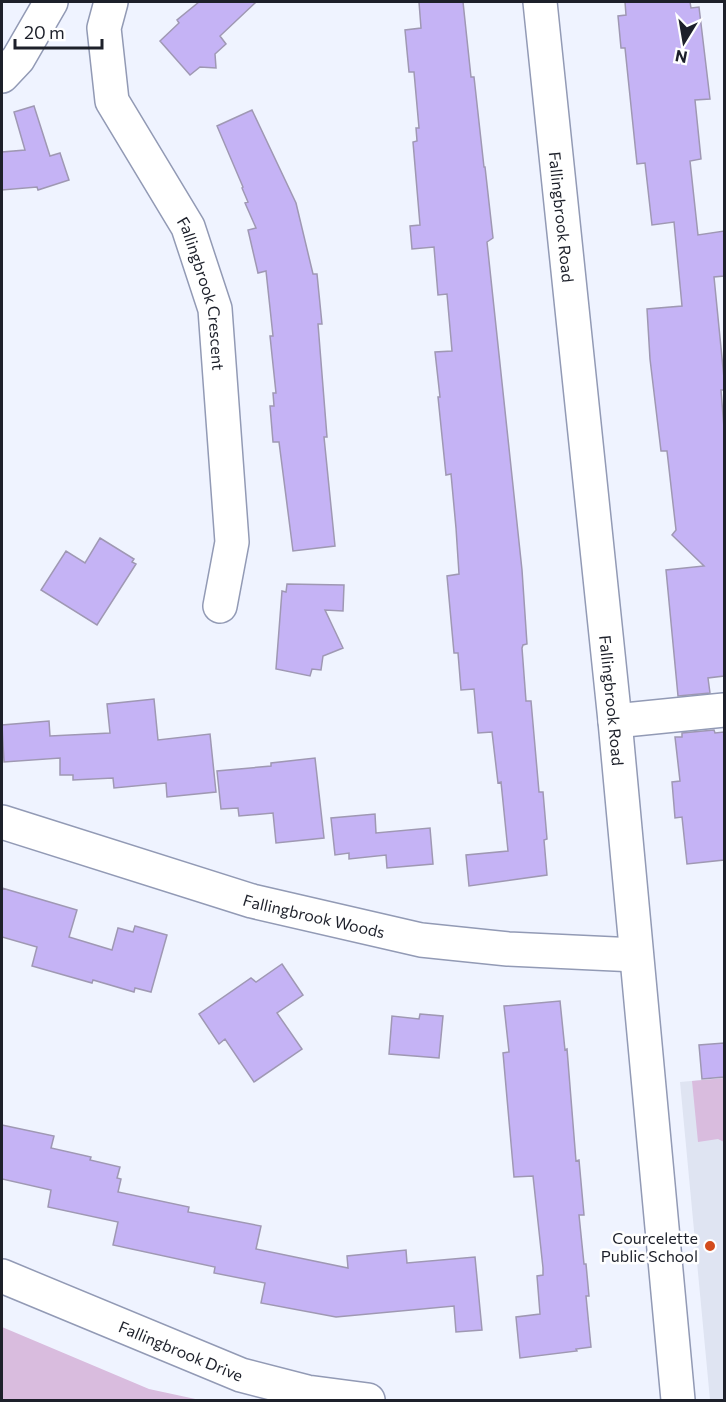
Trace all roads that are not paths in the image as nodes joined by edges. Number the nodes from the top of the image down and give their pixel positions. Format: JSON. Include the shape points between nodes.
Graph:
{"nodes":[{"id":1,"x":51,"y":2,"type":"edge"},
{"id":2,"x":111,"y":2,"type":"edge"},
{"id":3,"x":540,"y":2,"type":"edge"},
{"id":4,"x":2,"y":76,"type":"edge"},
{"id":5,"x":220,"y":606,"type":"dead end"},
{"id":6,"x":724,"y":710,"type":"edge"},
{"id":7,"x":615,"y":721,"type":"junction"},
{"id":8,"x":2,"y":822,"type":"edge"},
{"id":9,"x":636,"y":955,"type":"junction"},
{"id":10,"x":2,"y":1276,"type":"edge"},
{"id":11,"x":368,"y":1401,"type":"edge"},
{"id":12,"x":678,"y":1401,"type":"edge"}],
"edges":[{"from":1,"to":4,"type":"street","via":[[18,59]]},
{"from":2,"to":5,"type":"street","name":"Fallingbrook Crescent","via":[[104,28],[112,101],[188,226],[215,309],[232,542]]},
{"from":3,"to":7,"type":"street","name":"Fallingbrook Road"},
{"from":6,"to":7,"type":"street"},
{"from":7,"to":9,"type":"street","name":"Fallingbrook Road"},
{"from":8,"to":9,"type":"street","name":"Fallingbrook Woods","via":[[252,901],[421,940]]},
{"from":9,"to":12,"type":"street","name":"Fallingbrook Road"},
{"from":10,"to":11,"type":"street","name":"Fallingbrook Drive","via":[[241,1375],[307,1392]]}]}
